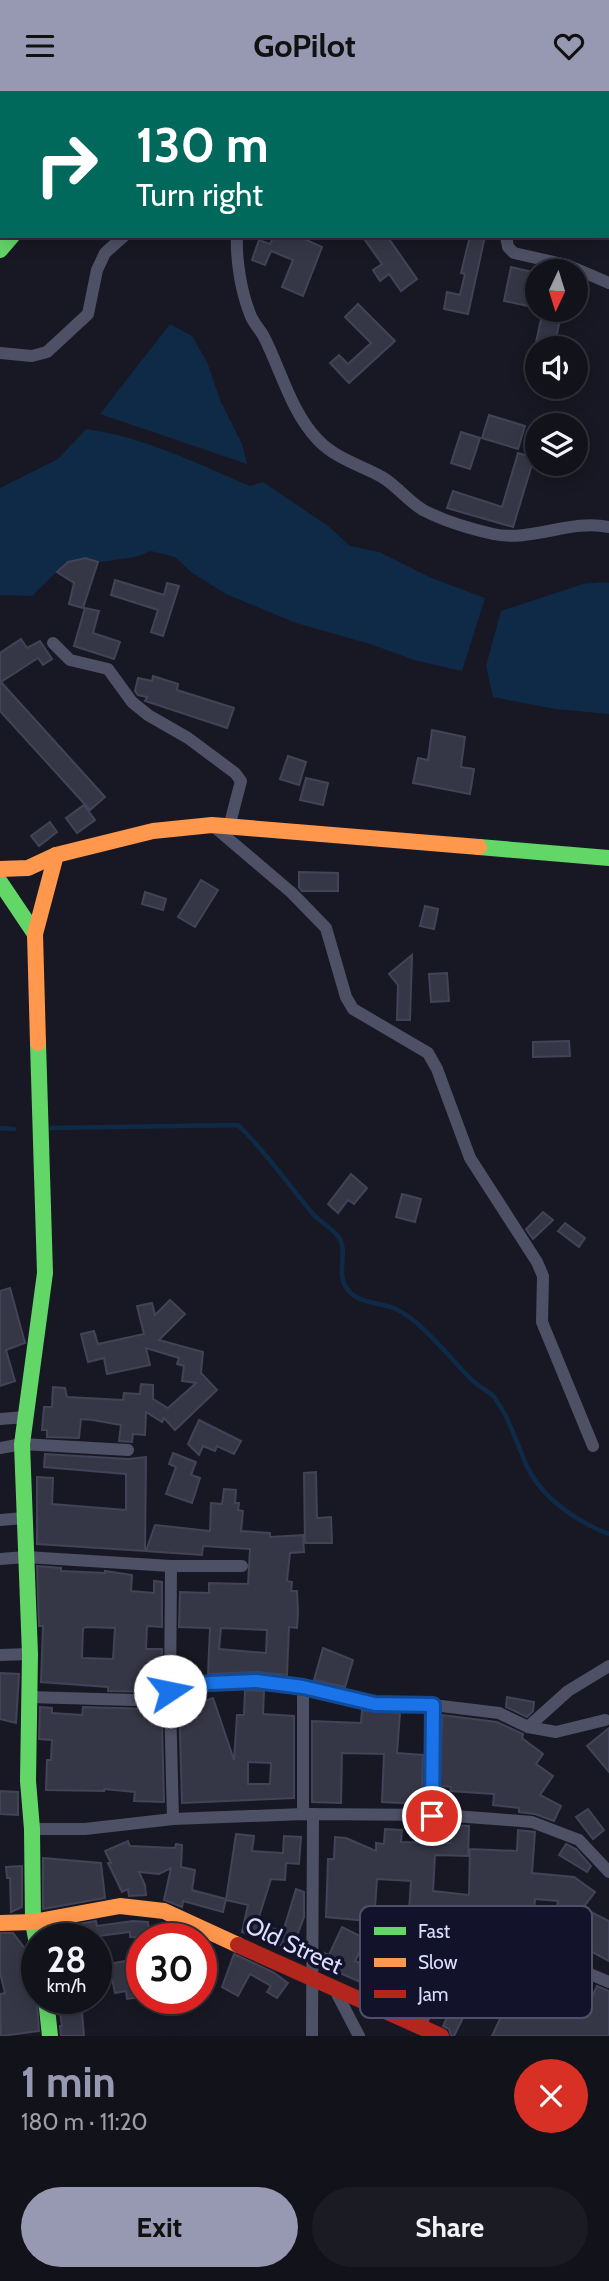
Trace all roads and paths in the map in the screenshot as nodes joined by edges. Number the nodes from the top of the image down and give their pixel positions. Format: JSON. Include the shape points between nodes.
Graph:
{"nodes":[{"id":1,"x":122,"y":238,"type":"edge"},
{"id":2,"x":237,"y":238,"type":"edge"},
{"id":3,"x":506,"y":238,"type":"edge"},
{"id":4,"x":609,"y":283,"type":"edge"},
{"id":5,"x":0,"y":352,"type":"edge"},
{"id":6,"x":609,"y":527,"type":"edge"},
{"id":7,"x":53,"y":643,"type":"dead end"},
{"id":8,"x":212,"y":825,"type":"junction"},
{"id":9,"x":229,"y":827,"type":"junction"},
{"id":10,"x":56,"y":855,"type":"junction"},
{"id":11,"x":609,"y":858,"type":"edge"},
{"id":12,"x":0,"y":869,"type":"edge"},
{"id":13,"x":0,"y":882,"type":"edge"},
{"id":14,"x":35,"y":934,"type":"junction"},
{"id":15,"x":26,"y":1417,"type":"junction"},
{"id":16,"x":0,"y":1419,"type":"edge"},
{"id":17,"x":22,"y":1444,"type":"junction"},
{"id":18,"x":593,"y":1446,"type":"dead end"},
{"id":19,"x":0,"y":1448,"type":"edge"},
{"id":20,"x":128,"y":1450,"type":"dead end"},
{"id":21,"x":24,"y":1518,"type":"junction"},
{"id":22,"x":0,"y":1520,"type":"edge"},
{"id":23,"x":26,"y":1557,"type":"junction"},
{"id":24,"x":0,"y":1559,"type":"edge"},
{"id":25,"x":171,"y":1566,"type":"junction"},
{"id":26,"x":242,"y":1566,"type":"dead end"},
{"id":27,"x":30,"y":1654,"type":"junction"},
{"id":28,"x":0,"y":1655,"type":"edge"},
{"id":29,"x":609,"y":1666,"type":"edge"},
{"id":30,"x":303,"y":1687,"type":"junction"},
{"id":31,"x":170,"y":1696,"type":"junction"},
{"id":32,"x":28,"y":1697,"type":"junction"},
{"id":33,"x":433,"y":1705,"type":"junction"},
{"id":34,"x":605,"y":1720,"type":"dead end"},
{"id":35,"x":528,"y":1727,"type":"junction"},
{"id":36,"x":308,"y":1814,"type":"junction"},
{"id":37,"x":432,"y":1816,"type":"junction"},
{"id":38,"x":173,"y":1819,"type":"junction"},
{"id":39,"x":32,"y":1829,"type":"junction"},
{"id":40,"x":609,"y":1873,"type":"edge"},
{"id":41,"x":33,"y":1922,"type":"junction"},
{"id":42,"x":0,"y":1923,"type":"edge"},
{"id":43,"x":592,"y":1975,"type":"edge"},
{"id":44,"x":310,"y":1979,"type":"junction"},
{"id":45,"x":609,"y":1982,"type":"edge"},
{"id":46,"x":335,"y":1990,"type":"junction"},
{"id":47,"x":360,"y":2001,"type":"edge"},
{"id":48,"x":48,"y":2014,"type":"edge"},
{"id":49,"x":399,"y":2018,"type":"edge"},
{"id":50,"x":424,"y":2018,"type":"edge"},
{"id":51,"x":420,"y":2027,"type":"junction"},
{"id":52,"x":50,"y":2036,"type":"edge"},
{"id":53,"x":312,"y":2036,"type":"edge"},
{"id":54,"x":359,"y":2036,"type":"edge"},
{"id":55,"x":441,"y":2036,"type":"edge"}],
"edges":[{"from":1,"to":5,"type":"street","via":[[105,253],[97,270],[88,314],[47,352],[32,356]]},
{"from":2,"to":6,"type":"street","via":[[251,317],[293,402],[317,439],[337,455],[404,492],[421,509],[494,534],[518,537]]},
{"from":3,"to":4,"type":"street","via":[[514,253],[568,265]]},
{"from":7,"to":9,"type":"street","via":[[70,660],[108,669],[132,702],[235,773],[241,781]]},
{"from":8,"to":9,"type":"main road"},
{"from":8,"to":10,"type":"main road","via":[[153,831]]},
{"from":8,"to":18,"type":"street","via":[[326,928],[353,1009],[428,1053],[470,1158],[543,1276],[542,1322]]},
{"from":9,"to":11,"type":"main road"},
{"from":10,"to":12,"type":"main road","via":[[28,869]]},
{"from":10,"to":14,"type":"main road"},
{"from":13,"to":14,"type":"main road"},
{"from":14,"to":15,"type":"main road","via":[[45,1273]]},
{"from":15,"to":16,"type":"street"},
{"from":15,"to":17,"type":"main road"},
{"from":17,"to":19,"type":"street"},
{"from":17,"to":20,"type":"street"},
{"from":17,"to":21,"type":"main road"},
{"from":21,"to":22,"type":"street"},
{"from":21,"to":23,"type":"main road"},
{"from":23,"to":24,"type":"street"},
{"from":23,"to":25,"type":"street"},
{"from":23,"to":27,"type":"main road"},
{"from":25,"to":26,"type":"street"},
{"from":25,"to":31,"type":"street"},
{"from":27,"to":28,"type":"street"},
{"from":27,"to":32,"type":"main road"},
{"from":29,"to":35,"type":"street","via":[[568,1691]]},
{"from":30,"to":31,"type":"street","via":[[256,1681],[209,1683]]},
{"from":30,"to":33,"type":"street","via":[[375,1704]]},
{"from":30,"to":36,"type":"street"},
{"from":31,"to":32,"type":"street"},
{"from":31,"to":38,"type":"street"},
{"from":32,"to":39,"type":"main road"},
{"from":33,"to":35,"type":"street","via":[[499,1713]]},
{"from":33,"to":37,"type":"street"},
{"from":34,"to":35,"type":"street","via":[[556,1732]]},
{"from":36,"to":37,"type":"street"},
{"from":36,"to":38,"type":"street"},
{"from":36,"to":44,"type":"street"},
{"from":37,"to":40,"type":"street","via":[[532,1822],[579,1840]]},
{"from":38,"to":39,"type":"street","via":[[85,1829]]},
{"from":39,"to":41,"type":"main road"},
{"from":41,"to":42,"type":"main road","name":"Old Street"},
{"from":41,"to":44,"type":"main road","name":"Old Street","via":[[120,1906],[164,1911]]},
{"from":43,"to":45,"type":"street"},
{"from":44,"to":46,"type":"main road","name":"Old Street"},
{"from":44,"to":53,"type":"street"},
{"from":46,"to":47,"type":"main road","name":"Old Street"},
{"from":46,"to":54,"type":"street"},
{"from":48,"to":52,"type":"main road"},
{"from":49,"to":51,"type":"main road","name":"Old Street"},
{"from":50,"to":51,"type":"street"},
{"from":51,"to":55,"type":"main road","name":"Old Street"}]}
